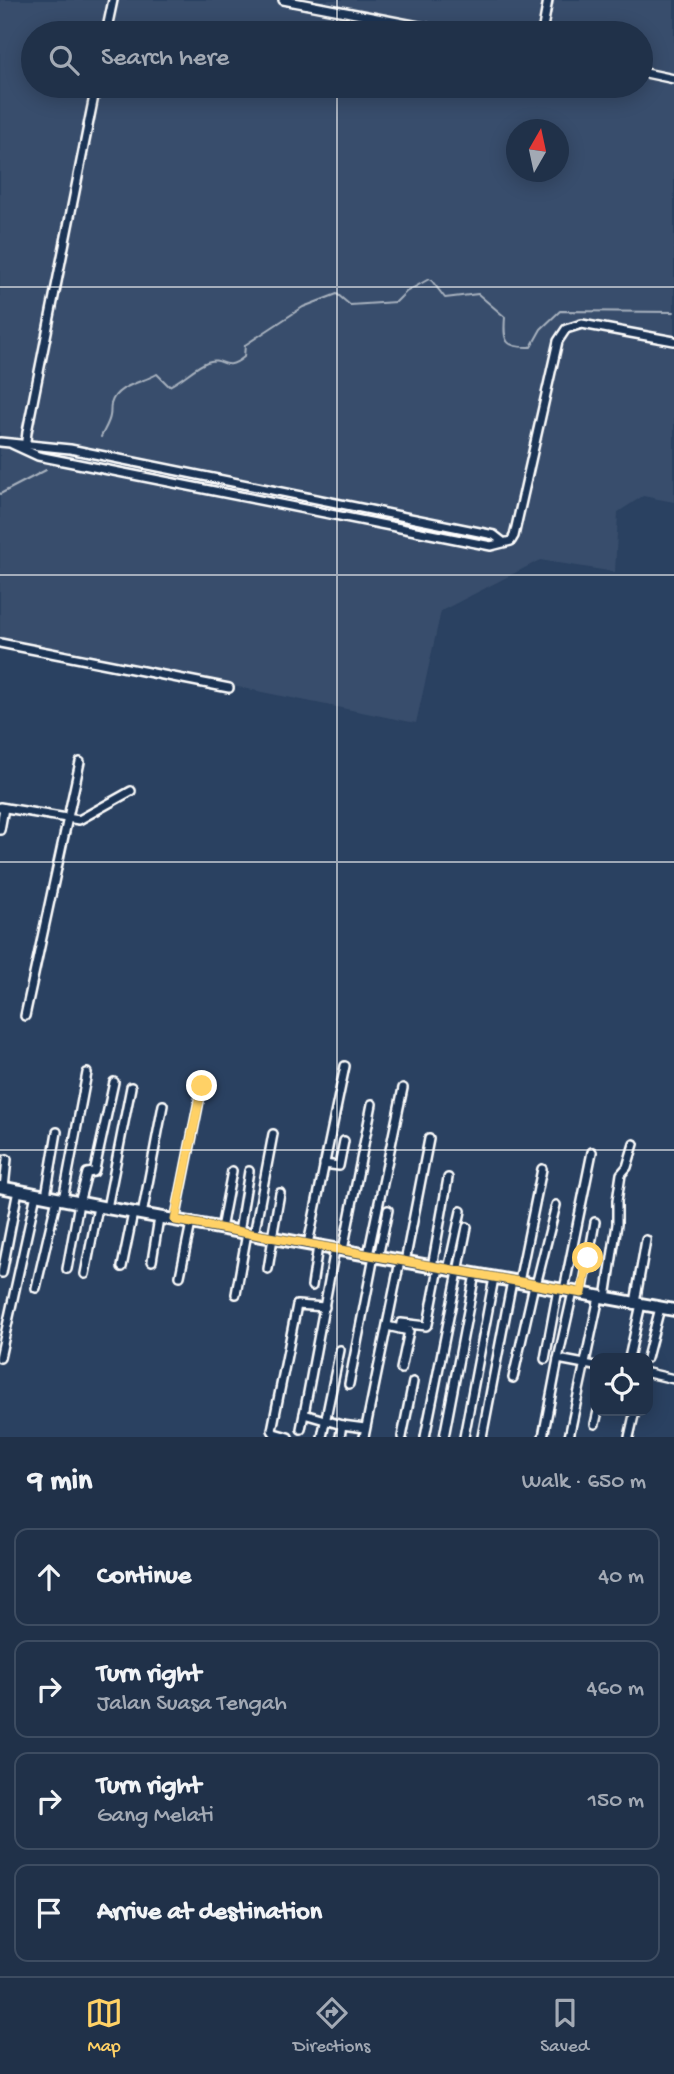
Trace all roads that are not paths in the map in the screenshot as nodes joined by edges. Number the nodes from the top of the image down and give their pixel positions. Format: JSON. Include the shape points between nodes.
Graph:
{"nodes":[{"id":1,"x":113,"y":0,"type":"edge"},
{"id":2,"x":283,"y":0,"type":"edge"},
{"id":3,"x":548,"y":0,"type":"edge"},
{"id":4,"x":109,"y":21,"type":"edge"},
{"id":5,"x":392,"y":21,"type":"edge"},
{"id":6,"x":544,"y":21,"type":"edge"},
{"id":7,"x":653,"y":75,"type":"edge"},
{"id":8,"x":674,"y":79,"type":"edge"},
{"id":9,"x":94,"y":98,"type":"edge"},
{"id":10,"x":674,"y":341,"type":"edge"},
{"id":11,"x":0,"y":442,"type":"edge"},
{"id":12,"x":25,"y":447,"type":"junction"},
{"id":13,"x":503,"y":542,"type":"junction"},
{"id":14,"x":0,"y":643,"type":"edge"},
{"id":15,"x":229,"y":688,"type":"dead end"},
{"id":16,"x":80,"y":762,"type":"dead end"},
{"id":17,"x":131,"y":791,"type":"dead end"},
{"id":18,"x":2,"y":807,"type":"edge"},
{"id":19,"x":66,"y":818,"type":"junction"},
{"id":20,"x":0,"y":830,"type":"edge"},
{"id":21,"x":25,"y":1016,"type":"dead end"},
{"id":22,"x":345,"y":1066,"type":"dead end"},
{"id":23,"x":87,"y":1073,"type":"dead end"},
{"id":24,"x":114,"y":1082,"type":"dead end"},
{"id":25,"x":196,"y":1082,"type":"dead end"},
{"id":26,"x":131,"y":1087,"type":"dead end"},
{"id":27,"x":403,"y":1088,"type":"dead end"},
{"id":28,"x":372,"y":1104,"type":"dead end"},
{"id":29,"x":163,"y":1105,"type":"dead end"},
{"id":30,"x":57,"y":1132,"type":"dead end"},
{"id":31,"x":274,"y":1134,"type":"dead end"},
{"id":32,"x":429,"y":1139,"type":"dead end"},
{"id":33,"x":344,"y":1141,"type":"dead end"},
{"id":34,"x":634,"y":1144,"type":"dead end"},
{"id":35,"x":592,"y":1152,"type":"dead end"},
{"id":36,"x":7,"y":1159,"type":"dead end"},
{"id":37,"x":324,"y":1164,"type":"junction"},
{"id":38,"x":542,"y":1169,"type":"dead end"},
{"id":39,"x":232,"y":1171,"type":"dead end"},
{"id":40,"x":249,"y":1171,"type":"dead end"},
{"id":41,"x":449,"y":1178,"type":"dead end"},
{"id":42,"x":2,"y":1187,"type":"edge"},
{"id":43,"x":18,"y":1190,"type":"junction"},
{"id":44,"x":280,"y":1194,"type":"dead end"},
{"id":45,"x":50,"y":1197,"type":"junction"},
{"id":46,"x":79,"y":1203,"type":"junction"},
{"id":47,"x":556,"y":1205,"type":"dead end"},
{"id":48,"x":103,"y":1208,"type":"junction"},
{"id":49,"x":388,"y":1210,"type":"dead end"},
{"id":50,"x":461,"y":1211,"type":"dead end"},
{"id":51,"x":137,"y":1214,"type":"junction"},
{"id":52,"x":159,"y":1218,"type":"junction"},
{"id":53,"x":175,"y":1220,"type":"junction"},
{"id":54,"x":595,"y":1222,"type":"dead end"},
{"id":55,"x":191,"y":1223,"type":"junction"},
{"id":56,"x":467,"y":1227,"type":"dead end"},
{"id":57,"x":222,"y":1229,"type":"junction"},
{"id":58,"x":247,"y":1233,"type":"junction"},
{"id":59,"x":273,"y":1238,"type":"junction"},
{"id":60,"x":646,"y":1240,"type":"dead end"},
{"id":61,"x":313,"y":1245,"type":"junction"},
{"id":62,"x":339,"y":1250,"type":"junction"},
{"id":63,"x":374,"y":1256,"type":"junction"},
{"id":64,"x":152,"y":1261,"type":"dead end"},
{"id":65,"x":402,"y":1261,"type":"junction"},
{"id":66,"x":122,"y":1267,"type":"dead end"},
{"id":67,"x":67,"y":1269,"type":"dead end"},
{"id":68,"x":268,"y":1269,"type":"dead end"},
{"id":69,"x":444,"y":1269,"type":"junction"},
{"id":70,"x":2,"y":1273,"type":"dead end"},
{"id":71,"x":85,"y":1274,"type":"dead end"},
{"id":72,"x":475,"y":1274,"type":"junction"},
{"id":73,"x":180,"y":1276,"type":"dead end"},
{"id":74,"x":494,"y":1278,"type":"junction"},
{"id":75,"x":515,"y":1282,"type":"junction"},
{"id":76,"x":535,"y":1285,"type":"junction"},
{"id":77,"x":312,"y":1286,"type":"dead end"},
{"id":78,"x":36,"y":1288,"type":"dead end"},
{"id":79,"x":569,"y":1291,"type":"junction"},
{"id":80,"x":236,"y":1294,"type":"dead end"},
{"id":81,"x":602,"y":1297,"type":"junction"},
{"id":82,"x":638,"y":1304,"type":"junction"},
{"id":83,"x":325,"y":1307,"type":"junction"},
{"id":84,"x":660,"y":1308,"type":"junction"},
{"id":85,"x":674,"y":1310,"type":"edge"},
{"id":86,"x":387,"y":1326,"type":"junction"},
{"id":87,"x":400,"y":1329,"type":"junction"},
{"id":88,"x":340,"y":1350,"type":"dead end"},
{"id":89,"x":629,"y":1353,"type":"edge"},
{"id":90,"x":648,"y":1353,"type":"edge"},
{"id":91,"x":0,"y":1358,"type":"edge"},
{"id":92,"x":545,"y":1359,"type":"dead end"},
{"id":93,"x":558,"y":1359,"type":"junction"},
{"id":94,"x":585,"y":1364,"type":"junction"},
{"id":95,"x":590,"y":1365,"type":"edge"},
{"id":96,"x":401,"y":1369,"type":"dead end"},
{"id":97,"x":653,"y":1374,"type":"edge"},
{"id":98,"x":513,"y":1378,"type":"dead end"},
{"id":99,"x":674,"y":1380,"type":"edge"},
{"id":100,"x":413,"y":1382,"type":"dead end"},
{"id":101,"x":349,"y":1384,"type":"dead end"},
{"id":102,"x":304,"y":1414,"type":"junction"},
{"id":103,"x":597,"y":1416,"type":"edge"},
{"id":104,"x":634,"y":1416,"type":"edge"},
{"id":105,"x":326,"y":1420,"type":"junction"},
{"id":106,"x":595,"y":1424,"type":"dead end"},
{"id":107,"x":342,"y":1425,"type":"junction"},
{"id":108,"x":301,"y":1429,"type":"dead end"},
{"id":109,"x":364,"y":1433,"type":"edge"},
{"id":110,"x":288,"y":1437,"type":"edge"},
{"id":111,"x":323,"y":1437,"type":"edge"},
{"id":112,"x":340,"y":1437,"type":"edge"},
{"id":113,"x":402,"y":1437,"type":"edge"},
{"id":114,"x":425,"y":1437,"type":"edge"},
{"id":115,"x":444,"y":1437,"type":"edge"},
{"id":116,"x":464,"y":1437,"type":"edge"},
{"id":117,"x":482,"y":1437,"type":"edge"},
{"id":118,"x":543,"y":1437,"type":"edge"},
{"id":119,"x":569,"y":1437,"type":"edge"},
{"id":120,"x":629,"y":1437,"type":"edge"}],
"edges":[{"from":1,"to":4,"type":"street"},
{"from":2,"to":5,"type":"street"},
{"from":3,"to":6,"type":"street"},
{"from":7,"to":8,"type":"street"},
{"from":9,"to":12,"type":"street"},
{"from":10,"to":13,"type":"street","via":[[582,324],[565,329],[558,341],[514,536]]},
{"from":11,"to":12,"type":"street"},
{"from":12,"to":13,"type":"street","via":[[70,449],[494,535]]},
{"from":12,"to":13,"type":"street","via":[[38,456],[491,546]]},
{"from":14,"to":15,"type":"street"},
{"from":16,"to":19,"type":"street"},
{"from":17,"to":19,"type":"street","via":[[80,820]]},
{"from":18,"to":19,"type":"street"},
{"from":18,"to":20,"type":"street"},
{"from":19,"to":21,"type":"street"},
{"from":22,"to":37,"type":"street"},
{"from":23,"to":45,"type":"street"},
{"from":24,"to":46,"type":"street","via":[[95,1169],[87,1173]]},
{"from":25,"to":53,"type":"street","via":[[202,1086]]},
{"from":26,"to":48,"type":"street"},
{"from":27,"to":63,"type":"street"},
{"from":28,"to":62,"type":"street"},
{"from":29,"to":51,"type":"street"},
{"from":30,"to":45,"type":"street"},
{"from":31,"to":58,"type":"street"},
{"from":32,"to":65,"type":"street"},
{"from":33,"to":37,"type":"street","via":[[338,1167]]},
{"from":34,"to":81,"type":"street","via":[[621,1174],[617,1224]]},
{"from":35,"to":79,"type":"street"},
{"from":36,"to":42,"type":"street"},
{"from":37,"to":61,"type":"street"},
{"from":38,"to":75,"type":"street"},
{"from":39,"to":57,"type":"street"},
{"from":40,"to":58,"type":"street"},
{"from":41,"to":69,"type":"street"},
{"from":42,"to":43,"type":"street"},
{"from":43,"to":45,"type":"street"},
{"from":43,"to":70,"type":"street"},
{"from":44,"to":59,"type":"street"},
{"from":45,"to":46,"type":"street"},
{"from":45,"to":78,"type":"street"},
{"from":45,"to":91,"type":"street"},
{"from":46,"to":48,"type":"street"},
{"from":46,"to":67,"type":"street"},
{"from":47,"to":76,"type":"street"},
{"from":48,"to":51,"type":"street"},
{"from":48,"to":71,"type":"street"},
{"from":49,"to":63,"type":"street"},
{"from":50,"to":69,"type":"street"},
{"from":51,"to":52,"type":"street"},
{"from":51,"to":66,"type":"street"},
{"from":52,"to":53,"type":"street"},
{"from":52,"to":64,"type":"street"},
{"from":53,"to":55,"type":"street"},
{"from":54,"to":79,"type":"street"},
{"from":55,"to":57,"type":"street"},
{"from":55,"to":73,"type":"street"},
{"from":56,"to":69,"type":"street"},
{"from":57,"to":58,"type":"street"},
{"from":58,"to":59,"type":"street"},
{"from":58,"to":80,"type":"street"},
{"from":59,"to":61,"type":"street"},
{"from":59,"to":68,"type":"street"},
{"from":60,"to":82,"type":"street"},
{"from":61,"to":62,"type":"street"},
{"from":61,"to":77,"type":"street"},
{"from":62,"to":63,"type":"street"},
{"from":62,"to":83,"type":"street"},
{"from":63,"to":65,"type":"street"},
{"from":63,"to":101,"type":"street"},
{"from":65,"to":69,"type":"street"},
{"from":65,"to":86,"type":"street"},
{"from":69,"to":72,"type":"street"},
{"from":69,"to":87,"type":"street","via":[[428,1324],[401,1323]]},
{"from":69,"to":114,"type":"street"},
{"from":72,"to":74,"type":"street"},
{"from":72,"to":115,"type":"street"},
{"from":74,"to":75,"type":"street"},
{"from":74,"to":116,"type":"street"},
{"from":75,"to":76,"type":"street"},
{"from":75,"to":117,"type":"street"},
{"from":76,"to":79,"type":"street"},
{"from":76,"to":98,"type":"street"},
{"from":79,"to":81,"type":"street"},
{"from":79,"to":92,"type":"street"},
{"from":79,"to":93,"type":"street"},
{"from":81,"to":82,"type":"street"},
{"from":81,"to":94,"type":"street"},
{"from":82,"to":84,"type":"street"},
{"from":82,"to":89,"type":"street"},
{"from":83,"to":102,"type":"street"},
{"from":83,"to":110,"type":"street","via":[[297,1305],[272,1430]]},
{"from":84,"to":85,"type":"street"},
{"from":84,"to":90,"type":"street"},
{"from":86,"to":87,"type":"street"},
{"from":86,"to":109,"type":"street"},
{"from":87,"to":96,"type":"street","via":[[409,1331]]},
{"from":88,"to":105,"type":"street"},
{"from":93,"to":94,"type":"street"},
{"from":93,"to":118,"type":"street"},
{"from":94,"to":95,"type":"street"},
{"from":94,"to":119,"type":"street"},
{"from":97,"to":99,"type":"street"},
{"from":100,"to":113,"type":"street"},
{"from":102,"to":105,"type":"street"},
{"from":102,"to":108,"type":"street"},
{"from":103,"to":106,"type":"street"},
{"from":104,"to":120,"type":"street"},
{"from":105,"to":107,"type":"street"},
{"from":105,"to":111,"type":"street"},
{"from":107,"to":109,"type":"street"},
{"from":107,"to":112,"type":"street"}]}
